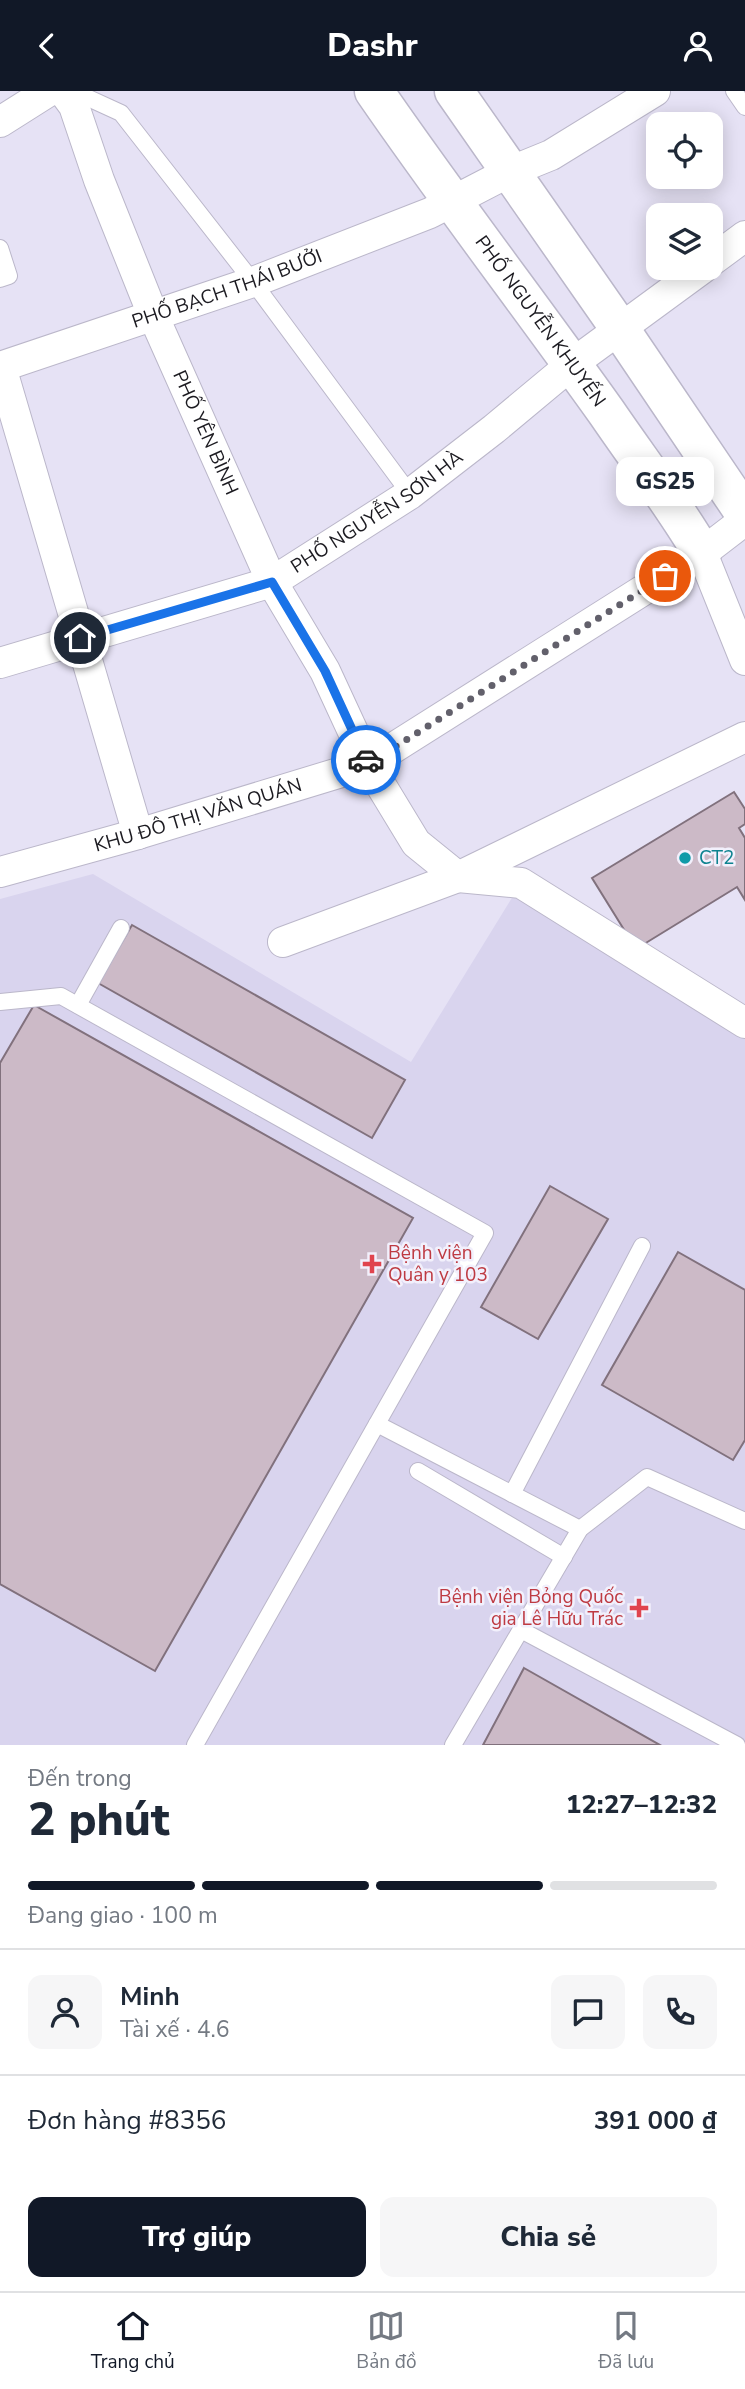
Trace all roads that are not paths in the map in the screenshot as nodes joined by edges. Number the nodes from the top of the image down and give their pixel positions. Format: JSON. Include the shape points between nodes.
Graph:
{"nodes":[{"id":1,"x":49,"y":91,"type":"edge"},
{"id":2,"x":63,"y":91,"type":"edge"},
{"id":3,"x":73,"y":91,"type":"edge"},
{"id":4,"x":374,"y":91,"type":"edge"},
{"id":5,"x":454,"y":91,"type":"edge"},
{"id":6,"x":655,"y":91,"type":"edge"},
{"id":7,"x":734,"y":91,"type":"edge"},
{"id":8,"x":745,"y":107,"type":"edge"},
{"id":9,"x":0,"y":122,"type":"edge"},
{"id":10,"x":509,"y":172,"type":"junction"},
{"id":11,"x":452,"y":203,"type":"junction"},
{"id":12,"x":745,"y":236,"type":"edge"},
{"id":13,"x":0,"y":247,"type":"edge"},
{"id":14,"x":723,"y":252,"type":"edge"},
{"id":15,"x":0,"y":279,"type":"edge"},
{"id":16,"x":687,"y":280,"type":"edge"},
{"id":17,"x":253,"y":282,"type":"junction"},
{"id":18,"x":153,"y":315,"type":"junction"},
{"id":19,"x":620,"y":329,"type":"junction"},
{"id":20,"x":572,"y":365,"type":"junction"},
{"id":21,"x":0,"y":367,"type":"edge"},
{"id":22,"x":410,"y":494,"type":"junction"},
{"id":23,"x":745,"y":514,"type":"edge"},
{"id":24,"x":745,"y":520,"type":"edge"},
{"id":25,"x":702,"y":553,"type":"junction"},
{"id":26,"x":272,"y":582,"type":"junction"},
{"id":27,"x":80,"y":638,"type":"junction"},
{"id":28,"x":745,"y":660,"type":"edge"},
{"id":29,"x":0,"y":663,"type":"edge"},
{"id":30,"x":745,"y":737,"type":"edge"},
{"id":31,"x":368,"y":764,"type":"junction"},
{"id":32,"x":138,"y":834,"type":"junction"},
{"id":33,"x":0,"y":872,"type":"edge"},
{"id":34,"x":458,"y":877,"type":"junction"},
{"id":35,"x":121,"y":928,"type":"dead end"},
{"id":36,"x":284,"y":942,"type":"dead end"},
{"id":37,"x":0,"y":1002,"type":"edge"},
{"id":38,"x":78,"y":1005,"type":"junction"},
{"id":39,"x":745,"y":1023,"type":"edge"},
{"id":40,"x":642,"y":1246,"type":"dead end"},
{"id":41,"x":377,"y":1425,"type":"junction"},
{"id":42,"x":418,"y":1471,"type":"dead end"},
{"id":43,"x":512,"y":1494,"type":"junction"},
{"id":44,"x":745,"y":1521,"type":"edge"},
{"id":45,"x":580,"y":1529,"type":"junction"},
{"id":46,"x":564,"y":1557,"type":"junction"},
{"id":47,"x":521,"y":1630,"type":"junction"},
{"id":48,"x":195,"y":1745,"type":"edge"},
{"id":49,"x":453,"y":1745,"type":"edge"},
{"id":50,"x":737,"y":1745,"type":"edge"}],
"edges":[{"from":1,"to":9,"type":"street"},
{"from":2,"to":18,"type":"street","name":"PHỐ YÊN BÌNH","via":[[74,106]]},
{"from":3,"to":17,"type":"lane","via":[[121,113]]},
{"from":4,"to":11,"type":"street","name":"PHỐ NGUYỄN KHUYẾN"},
{"from":5,"to":10,"type":"street"},
{"from":6,"to":10,"type":"street","name":"PHỐ BẠCH THÁI BƯỞI","via":[[551,155]]},
{"from":7,"to":8,"type":"lane"},
{"from":10,"to":11,"type":"street","name":"PHỐ BẠCH THÁI BƯỞI"},
{"from":10,"to":19,"type":"street"},
{"from":11,"to":17,"type":"street","name":"PHỐ BẠCH THÁI BƯỞI"},
{"from":11,"to":20,"type":"street","name":"PHỐ NGUYỄN KHUYẾN"},
{"from":12,"to":14,"type":"street"},
{"from":13,"to":15,"type":"lane","via":[[9,276]]},
{"from":16,"to":19,"type":"street","name":"PHỐ NGUYỄN SƠN HÀ"},
{"from":17,"to":18,"type":"street","name":"PHỐ BẠCH THÁI BƯỞI"},
{"from":17,"to":22,"type":"lane"},
{"from":18,"to":21,"type":"street","name":"PHỐ BẠCH THÁI BƯỞI"},
{"from":18,"to":26,"type":"street","name":"PHỐ YÊN BÌNH"},
{"from":19,"to":20,"type":"street","name":"PHỐ NGUYỄN SƠN HÀ"},
{"from":19,"to":23,"type":"street"},
{"from":20,"to":22,"type":"street","name":"PHỐ NGUYỄN SƠN HÀ"},
{"from":20,"to":25,"type":"street","name":"PHỐ NGUYỄN KHUYẾN"},
{"from":21,"to":27,"type":"street"},
{"from":22,"to":26,"type":"street","name":"PHỐ NGUYỄN SƠN HÀ"},
{"from":24,"to":25,"type":"street","name":"KHU ĐÔ THỊ VĂN QUÁN"},
{"from":25,"to":28,"type":"street"},
{"from":25,"to":31,"type":"street","name":"KHU ĐÔ THỊ VĂN QUÁN"},
{"from":26,"to":27,"type":"street","name":"PHỐ NGUYỄN SƠN HÀ"},
{"from":26,"to":31,"type":"street","name":"PHỐ YÊN BÌNH","via":[[325,671]]},
{"from":27,"to":29,"type":"street","name":"PHỐ NGUYỄN SƠN HÀ"},
{"from":27,"to":32,"type":"street"},
{"from":30,"to":34,"type":"street"},
{"from":31,"to":32,"type":"street","name":"KHU ĐÔ THỊ VĂN QUÁN"},
{"from":31,"to":34,"type":"street","name":"PHỐ YÊN BÌNH","via":[[416,843]]},
{"from":32,"to":33,"type":"street","name":"KHU ĐÔ THỊ VĂN QUÁN"},
{"from":34,"to":36,"type":"street"},
{"from":34,"to":39,"type":"street","via":[[521,883]]},
{"from":35,"to":38,"type":"lane"},
{"from":37,"to":38,"type":"lane","via":[[61,996]]},
{"from":38,"to":41,"type":"lane","via":[[485,1233]]},
{"from":40,"to":43,"type":"lane"},
{"from":41,"to":43,"type":"lane"},
{"from":41,"to":48,"type":"lane"},
{"from":42,"to":46,"type":"lane"},
{"from":43,"to":45,"type":"lane"},
{"from":44,"to":45,"type":"lane","via":[[648,1477]]},
{"from":45,"to":46,"type":"lane"},
{"from":46,"to":47,"type":"lane"},
{"from":47,"to":49,"type":"lane"},
{"from":47,"to":50,"type":"lane"}]}
